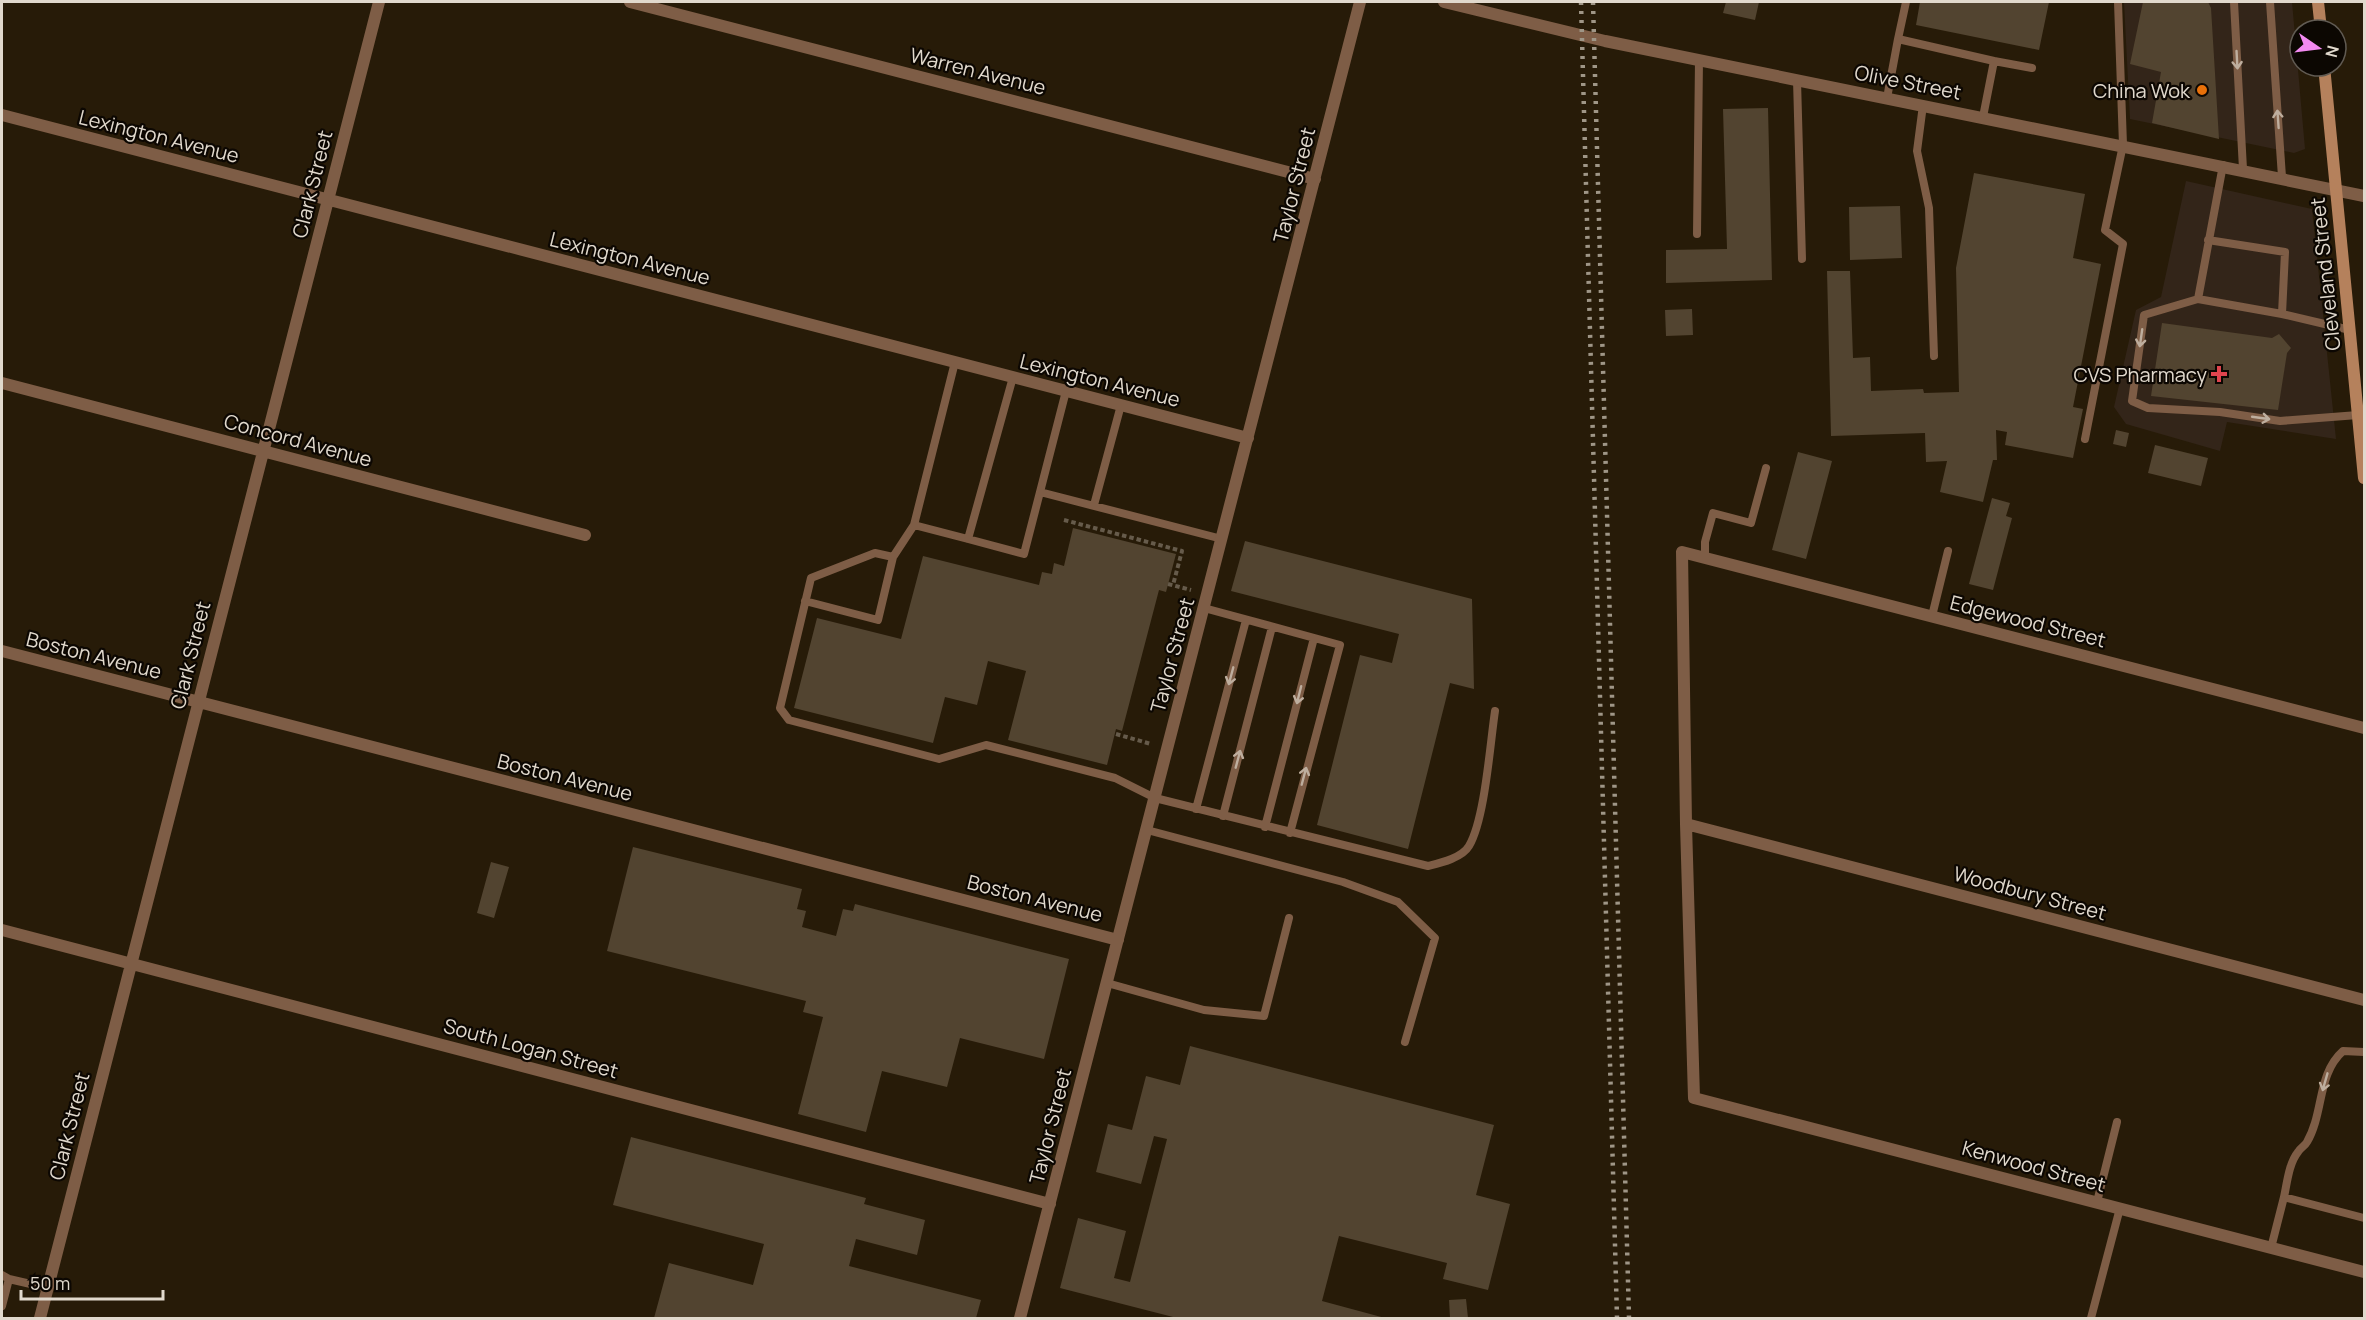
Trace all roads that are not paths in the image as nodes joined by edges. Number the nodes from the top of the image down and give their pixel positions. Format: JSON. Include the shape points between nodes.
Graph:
{"nodes":[{"id":1,"x":379,"y":2,"type":"edge"},
{"id":2,"x":630,"y":2,"type":"edge"},
{"id":3,"x":1360,"y":2,"type":"edge"},
{"id":4,"x":1444,"y":2,"type":"edge"},
{"id":5,"x":1906,"y":2,"type":"edge"},
{"id":6,"x":2118,"y":2,"type":"edge"},
{"id":7,"x":2234,"y":2,"type":"edge"},
{"id":8,"x":2270,"y":2,"type":"edge"},
{"id":9,"x":2318,"y":2,"type":"edge"},
{"id":10,"x":2320,"y":18,"type":"edge"},
{"id":11,"x":1898,"y":39,"type":"junction"},
{"id":12,"x":1699,"y":60,"type":"junction"},
{"id":13,"x":1994,"y":61,"type":"junction"},
{"id":14,"x":2032,"y":68,"type":"dead end"},
{"id":15,"x":2325,"y":78,"type":"edge"},
{"id":16,"x":1797,"y":80,"type":"junction"},
{"id":17,"x":1887,"y":98,"type":"junction"},
{"id":18,"x":1923,"y":105,"type":"junction"},
{"id":19,"x":2,"y":115,"type":"edge"},
{"id":20,"x":1983,"y":117,"type":"junction"},
{"id":21,"x":2123,"y":145,"type":"junction"},
{"id":22,"x":2223,"y":165,"type":"junction"},
{"id":23,"x":2243,"y":169,"type":"junction"},
{"id":24,"x":2282,"y":177,"type":"junction"},
{"id":25,"x":1315,"y":178,"type":"junction"},
{"id":26,"x":2336,"y":188,"type":"junction"},
{"id":27,"x":2364,"y":196,"type":"edge"},
{"id":28,"x":328,"y":200,"type":"junction"},
{"id":29,"x":1697,"y":234,"type":"dead end"},
{"id":30,"x":2208,"y":240,"type":"junction"},
{"id":31,"x":1802,"y":259,"type":"dead end"},
{"id":32,"x":2198,"y":299,"type":"junction"},
{"id":33,"x":2282,"y":314,"type":"junction"},
{"id":34,"x":2350,"y":330,"type":"junction"},
{"id":35,"x":1934,"y":356,"type":"dead end"},
{"id":36,"x":955,"y":362,"type":"junction"},
{"id":37,"x":1013,"y":377,"type":"junction"},
{"id":38,"x":2,"y":383,"type":"edge"},
{"id":39,"x":1066,"y":391,"type":"junction"},
{"id":40,"x":1121,"y":405,"type":"junction"},
{"id":41,"x":2358,"y":414,"type":"junction"},
{"id":42,"x":1248,"y":438,"type":"junction"},
{"id":43,"x":2085,"y":439,"type":"dead end"},
{"id":44,"x":263,"y":451,"type":"junction"},
{"id":45,"x":2363,"y":460,"type":"edge"},
{"id":46,"x":1766,"y":468,"type":"dead end"},
{"id":47,"x":2364,"y":478,"type":"edge"},
{"id":48,"x":1040,"y":492,"type":"junction"},
{"id":49,"x":1094,"y":505,"type":"junction"},
{"id":50,"x":914,"y":525,"type":"junction"},
{"id":51,"x":585,"y":535,"type":"dead end"},
{"id":52,"x":1222,"y":539,"type":"junction"},
{"id":53,"x":968,"y":540,"type":"junction"},
{"id":54,"x":1948,"y":551,"type":"dead end"},
{"id":55,"x":893,"y":557,"type":"junction"},
{"id":56,"x":1705,"y":558,"type":"junction"},
{"id":57,"x":805,"y":601,"type":"junction"},
{"id":58,"x":1204,"y":608,"type":"junction"},
{"id":59,"x":1932,"y":616,"type":"junction"},
{"id":60,"x":1246,"y":620,"type":"junction"},
{"id":61,"x":1272,"y":627,"type":"junction"},
{"id":62,"x":1314,"y":638,"type":"junction"},
{"id":63,"x":2,"y":651,"type":"edge"},
{"id":64,"x":198,"y":702,"type":"junction"},
{"id":65,"x":1495,"y":711,"type":"dead end"},
{"id":66,"x":2364,"y":728,"type":"edge"},
{"id":67,"x":1155,"y":798,"type":"junction"},
{"id":68,"x":1196,"y":809,"type":"junction"},
{"id":69,"x":1223,"y":816,"type":"junction"},
{"id":70,"x":1686,"y":824,"type":"junction"},
{"id":71,"x":1265,"y":826,"type":"junction"},
{"id":72,"x":1147,"y":831,"type":"junction"},
{"id":73,"x":1290,"y":833,"type":"junction"},
{"id":74,"x":1289,"y":918,"type":"dead end"},
{"id":75,"x":2,"y":930,"type":"edge"},
{"id":76,"x":1118,"y":940,"type":"junction"},
{"id":77,"x":131,"y":963,"type":"junction"},
{"id":78,"x":1107,"y":983,"type":"junction"},
{"id":79,"x":2364,"y":1000,"type":"edge"},
{"id":80,"x":1405,"y":1042,"type":"dead end"},
{"id":81,"x":2364,"y":1052,"type":"edge"},
{"id":82,"x":2117,"y":1122,"type":"dead end"},
{"id":83,"x":2284,"y":1197,"type":"junction"},
{"id":84,"x":2097,"y":1202,"type":"junction"},
{"id":85,"x":1050,"y":1204,"type":"junction"},
{"id":86,"x":2120,"y":1208,"type":"junction"},
{"id":87,"x":2364,"y":1218,"type":"edge"},
{"id":88,"x":2271,"y":1248,"type":"junction"},
{"id":89,"x":2364,"y":1272,"type":"edge"},
{"id":90,"x":5,"y":1277,"type":"edge"},
{"id":91,"x":48,"y":1288,"type":"junction"},
{"id":92,"x":2,"y":1306,"type":"edge"},
{"id":93,"x":40,"y":1318,"type":"edge"},
{"id":94,"x":1020,"y":1318,"type":"edge"},
{"id":95,"x":2091,"y":1318,"type":"edge"}],
"edges":[{"from":1,"to":28,"type":"street","name":"Clark Street"},
{"from":2,"to":25,"type":"street","name":"Warren Avenue"},
{"from":3,"to":25,"type":"street","name":"Taylor Street"},
{"from":4,"to":12,"type":"street","name":"Olive Street"},
{"from":5,"to":11,"type":"lane"},
{"from":6,"to":21,"type":"lane"},
{"from":7,"to":23,"type":"lane","one_way":true},
{"from":24,"to":8,"type":"lane","one_way":true},
{"from":9,"to":10,"type":"main road"},
{"from":11,"to":13,"type":"lane"},
{"from":11,"to":17,"type":"lane"},
{"from":12,"to":16,"type":"street","name":"Olive Street"},
{"from":12,"to":29,"type":"lane"},
{"from":13,"to":14,"type":"lane"},
{"from":13,"to":20,"type":"lane"},
{"from":15,"to":26,"type":"main road","name":"Cleveland Street"},
{"from":16,"to":17,"type":"street","name":"Olive Street"},
{"from":16,"to":31,"type":"lane"},
{"from":17,"to":18,"type":"street","name":"Olive Street"},
{"from":18,"to":20,"type":"street","name":"Olive Street"},
{"from":18,"to":35,"type":"lane","via":[[1917,151],[1929,208]]},
{"from":19,"to":28,"type":"street","name":"Lexington Avenue"},
{"from":20,"to":21,"type":"street","name":"Olive Street"},
{"from":21,"to":22,"type":"street","name":"Olive Street"},
{"from":21,"to":43,"type":"lane","via":[[2105,230],[2123,244]]},
{"from":22,"to":23,"type":"street","name":"Olive Street"},
{"from":22,"to":30,"type":"lane"},
{"from":23,"to":24,"type":"street","name":"Olive Street"},
{"from":24,"to":26,"type":"street","name":"Olive Street"},
{"from":25,"to":42,"type":"street","name":"Taylor Street"},
{"from":26,"to":27,"type":"street","name":"Olive Street"},
{"from":26,"to":34,"type":"main road","name":"Cleveland Street"},
{"from":28,"to":36,"type":"street","name":"Lexington Avenue"},
{"from":28,"to":44,"type":"street","name":"Clark Street"},
{"from":30,"to":32,"type":"lane"},
{"from":30,"to":33,"type":"lane","via":[[2285,252]]},
{"from":32,"to":33,"type":"lane"},
{"from":32,"to":41,"type":"lane","one_way":true,"via":[[2144,315],[2132,401],[2148,408],[2220,412],[2280,421]]},
{"from":33,"to":34,"type":"lane"},
{"from":34,"to":41,"type":"main road","name":"Cleveland Street"},
{"from":36,"to":37,"type":"street","name":"Lexington Avenue"},
{"from":36,"to":50,"type":"lane"},
{"from":37,"to":39,"type":"street","name":"Lexington Avenue"},
{"from":37,"to":53,"type":"lane"},
{"from":38,"to":44,"type":"street","name":"Concord Avenue"},
{"from":39,"to":40,"type":"street","name":"Lexington Avenue"},
{"from":39,"to":48,"type":"lane"},
{"from":40,"to":42,"type":"street","name":"Lexington Avenue"},
{"from":40,"to":49,"type":"lane"},
{"from":41,"to":45,"type":"main road","name":"Cleveland Street"},
{"from":42,"to":52,"type":"street","name":"Taylor Street"},
{"from":44,"to":51,"type":"street","name":"Concord Avenue"},
{"from":44,"to":64,"type":"street","name":"Clark Street"},
{"from":45,"to":47,"type":"main road","name":"Cleveland Street"},
{"from":46,"to":56,"type":"lane","via":[[1751,523],[1713,513]]},
{"from":48,"to":49,"type":"lane"},
{"from":48,"to":53,"type":"lane","via":[[1024,554]]},
{"from":49,"to":52,"type":"lane"},
{"from":50,"to":53,"type":"lane"},
{"from":50,"to":55,"type":"lane"},
{"from":52,"to":58,"type":"street","name":"Taylor Street"},
{"from":54,"to":59,"type":"lane"},
{"from":55,"to":57,"type":"lane","via":[[875,553],[811,578]]},
{"from":55,"to":57,"type":"lane","via":[[878,620]]},
{"from":56,"to":59,"type":"street","name":"Edgewood Street"},
{"from":56,"to":70,"type":"street","name":"Edgewood Street","via":[[1682,552]]},
{"from":57,"to":67,"type":"lane","via":[[780,708],[789,720],[939,759],[986,745],[1115,778]]},
{"from":58,"to":60,"type":"lane"},
{"from":58,"to":67,"type":"street","name":"Taylor Street"},
{"from":59,"to":66,"type":"street","name":"Edgewood Street"},
{"from":60,"to":61,"type":"lane"},
{"from":60,"to":68,"type":"lane","one_way":true},
{"from":61,"to":62,"type":"lane"},
{"from":69,"to":61,"type":"lane","one_way":true},
{"from":62,"to":71,"type":"lane","one_way":true},
{"from":73,"to":62,"type":"lane","one_way":true,"via":[[1340,645]]},
{"from":63,"to":64,"type":"street","name":"Boston Avenue"},
{"from":64,"to":76,"type":"street","name":"Boston Avenue"},
{"from":64,"to":77,"type":"street","name":"Clark Street"},
{"from":65,"to":73,"type":"lane","via":[[1478,822],[1468,849],[1428,866]]},
{"from":67,"to":68,"type":"lane"},
{"from":67,"to":72,"type":"street","name":"Taylor Street"},
{"from":68,"to":69,"type":"lane"},
{"from":69,"to":71,"type":"lane"},
{"from":70,"to":79,"type":"street","name":"Woodbury Street"},
{"from":70,"to":84,"type":"street","name":"Kenwood Street","via":[[1694,1098]]},
{"from":71,"to":73,"type":"lane"},
{"from":72,"to":76,"type":"street","name":"Taylor Street"},
{"from":72,"to":80,"type":"lane","via":[[1343,882],[1398,902],[1435,938]]},
{"from":74,"to":78,"type":"lane","via":[[1264,1016],[1204,1010]]},
{"from":75,"to":77,"type":"street","name":"South Logan Street"},
{"from":76,"to":78,"type":"street","name":"Taylor Street"},
{"from":77,"to":85,"type":"street","name":"South Logan Street"},
{"from":77,"to":91,"type":"street","name":"Clark Street"},
{"from":78,"to":85,"type":"street","name":"Taylor Street"},
{"from":81,"to":83,"type":"lane","one_way":true,"via":[[2343,1051],[2330,1066],[2312,1128],[2292,1164]]},
{"from":82,"to":84,"type":"lane"},
{"from":83,"to":87,"type":"lane"},
{"from":83,"to":88,"type":"lane"},
{"from":84,"to":86,"type":"street","name":"Kenwood Street"},
{"from":85,"to":94,"type":"street","name":"Taylor Street"},
{"from":86,"to":88,"type":"street","name":"Kenwood Street"},
{"from":86,"to":95,"type":"lane"},
{"from":88,"to":89,"type":"street","name":"Kenwood Street"},
{"from":90,"to":91,"type":"lane"},
{"from":90,"to":92,"type":"lane"},
{"from":91,"to":93,"type":"street","name":"Clark Street"}]}
